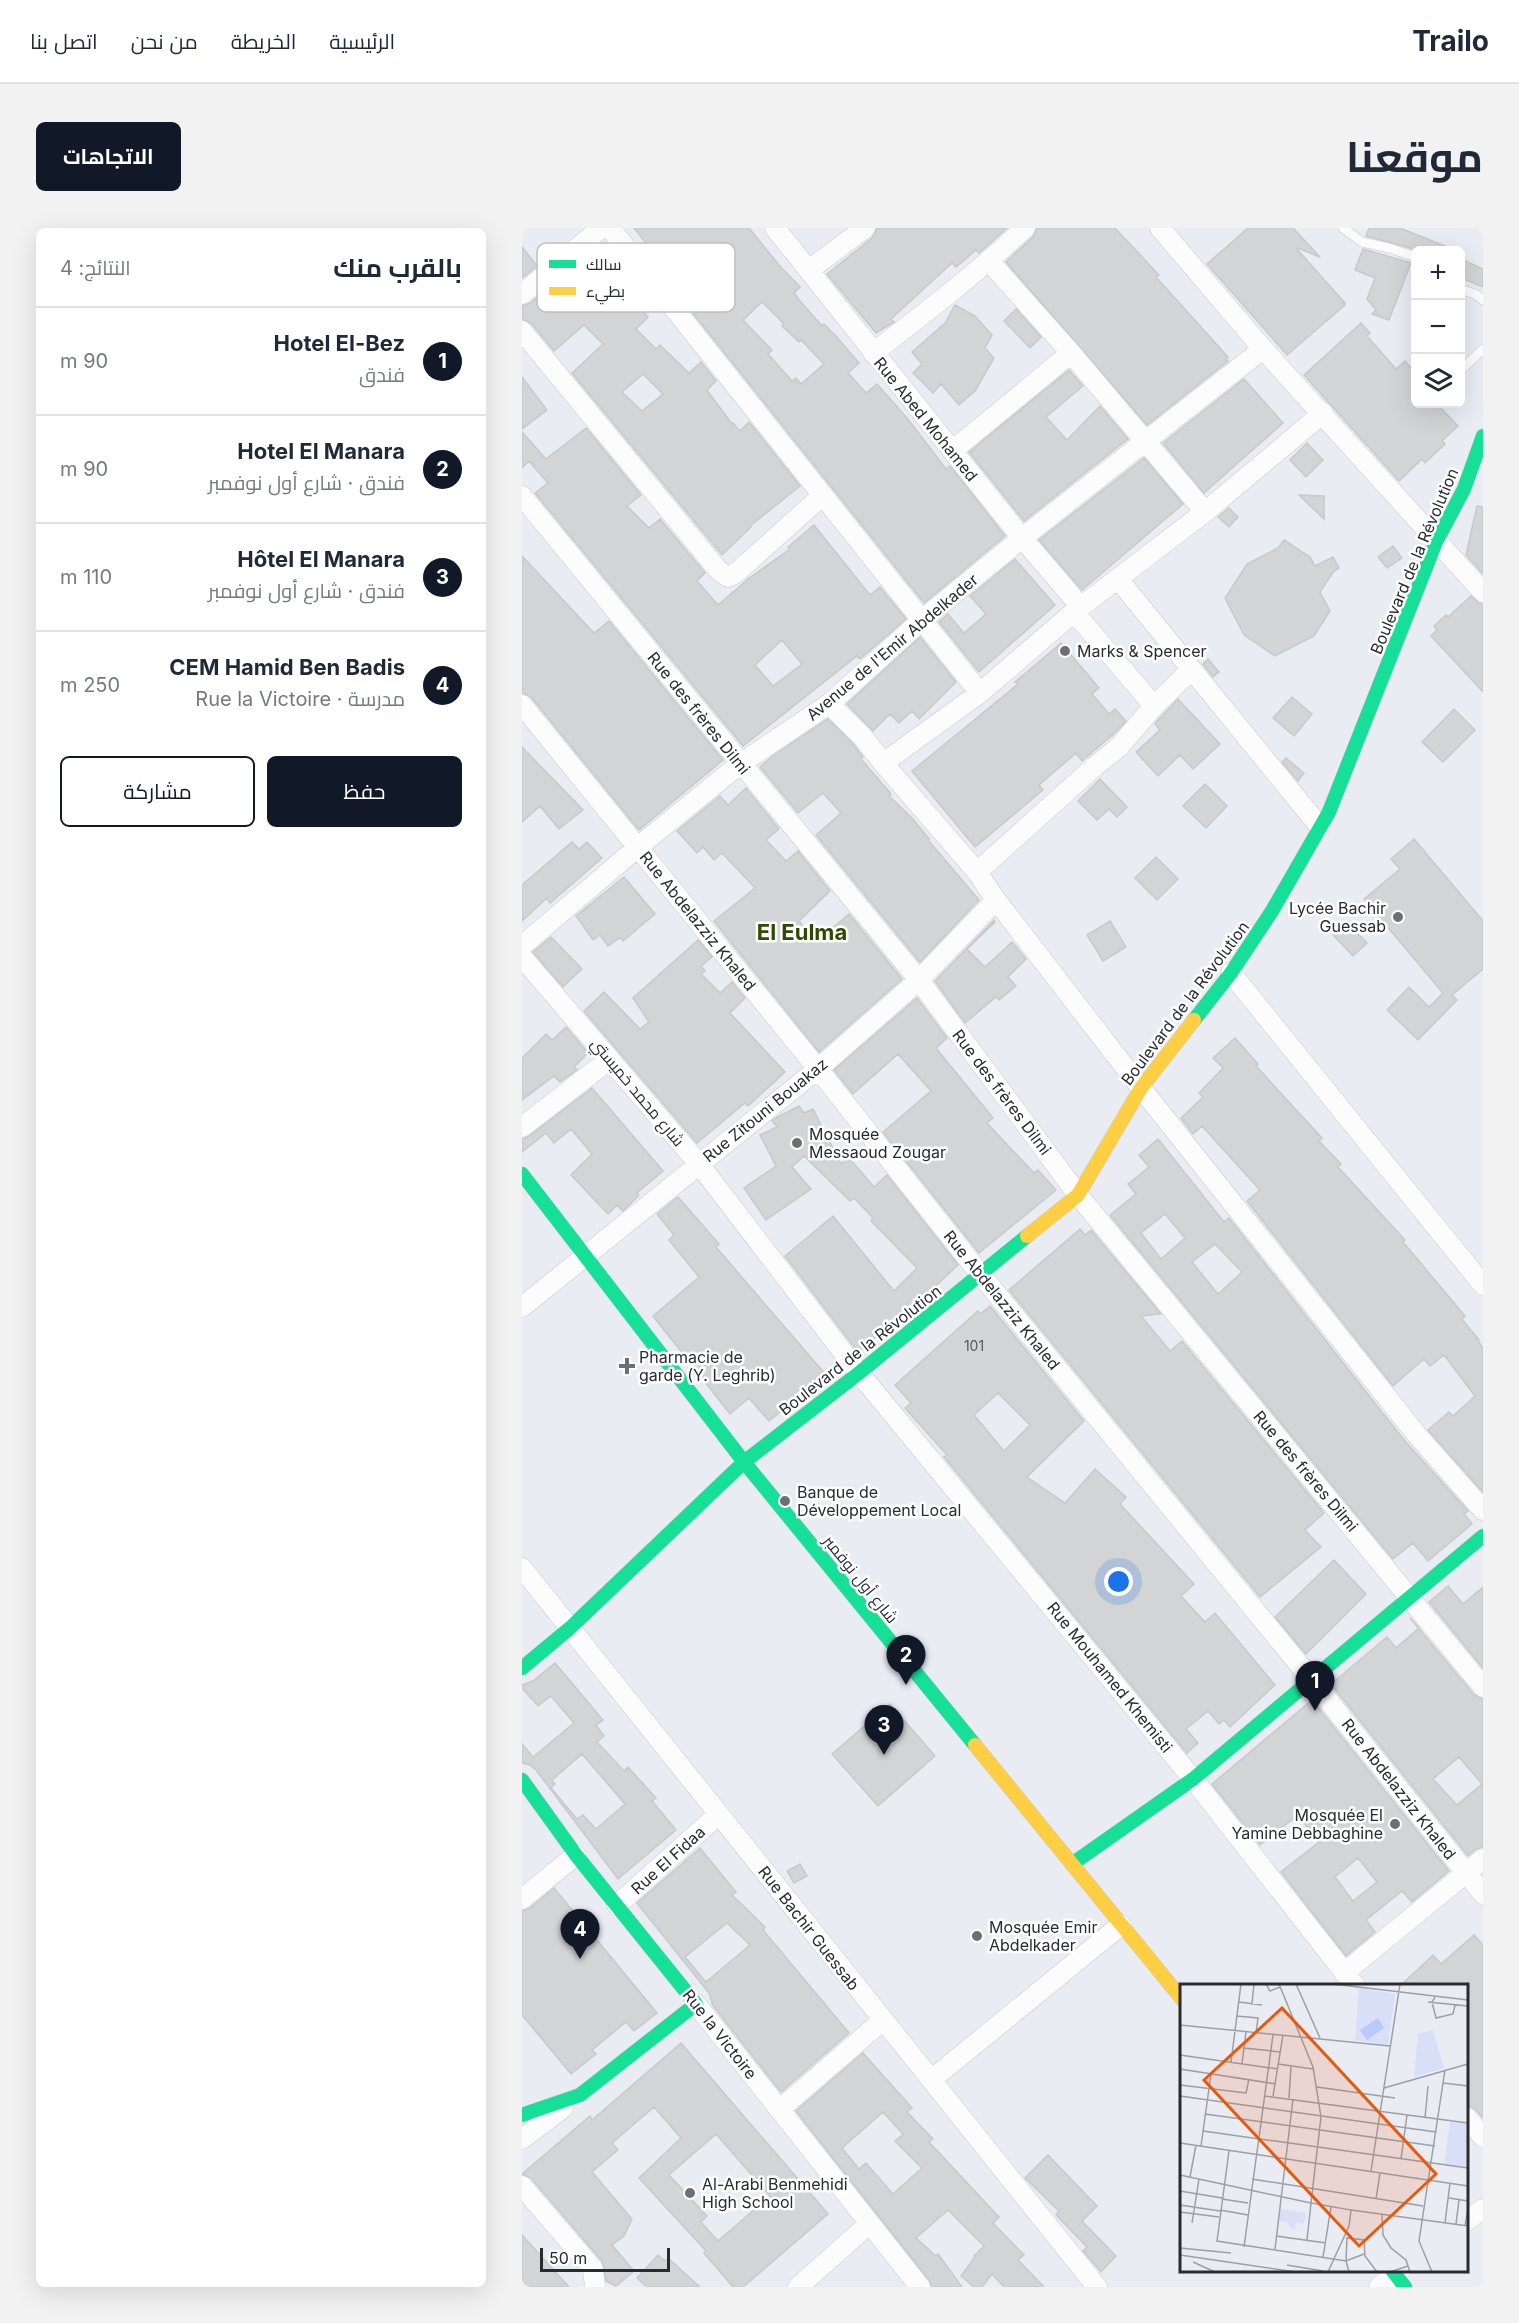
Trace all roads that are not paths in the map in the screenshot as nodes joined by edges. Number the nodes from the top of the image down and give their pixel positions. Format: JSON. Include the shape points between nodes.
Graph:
{"nodes":[{"id":1,"x":601,"y":228,"type":"edge"},
{"id":2,"x":610,"y":228,"type":"edge"},
{"id":3,"x":775,"y":228,"type":"edge"},
{"id":4,"x":865,"y":228,"type":"edge"},
{"id":5,"x":1025,"y":228,"type":"edge"},
{"id":6,"x":1343,"y":228,"type":"edge"},
{"id":7,"x":1164,"y":229,"type":"edge"},
{"id":8,"x":583,"y":243,"type":"edge"},
{"id":9,"x":622,"y":243,"type":"edge"},
{"id":10,"x":1411,"y":255,"type":"edge"},
{"id":11,"x":989,"y":261,"type":"junction"},
{"id":12,"x":809,"y":270,"type":"junction"},
{"id":13,"x":537,"y":281,"type":"edge"},
{"id":14,"x":1465,"y":290,"type":"edge"},
{"id":15,"x":522,"y":294,"type":"edge"},
{"id":16,"x":1483,"y":300,"type":"edge"},
{"id":17,"x":677,"y":312,"type":"edge"},
{"id":18,"x":522,"y":331,"type":"edge"},
{"id":19,"x":1263,"y":349,"type":"junction"},
{"id":20,"x":1483,"y":349,"type":"edge"},
{"id":21,"x":873,"y":353,"type":"junction"},
{"id":22,"x":1071,"y":353,"type":"junction"},
{"id":23,"x":1465,"y":367,"type":"edge"},
{"id":24,"x":1323,"y":413,"type":"junction"},
{"id":25,"x":1483,"y":436,"type":"edge"},
{"id":26,"x":1146,"y":441,"type":"junction"},
{"id":27,"x":952,"y":451,"type":"junction"},
{"id":28,"x":824,"y":495,"type":"junction"},
{"id":29,"x":522,"y":496,"type":"edge"},
{"id":30,"x":1205,"y":512,"type":"junction"},
{"id":31,"x":1022,"y":538,"type":"junction"},
{"id":32,"x":1436,"y":543,"type":"junction"},
{"id":33,"x":1118,"y":579,"type":"junction"},
{"id":34,"x":1483,"y":592,"type":"edge"},
{"id":35,"x":1078,"y":610,"type":"junction"},
{"id":36,"x":923,"y":619,"type":"junction"},
{"id":37,"x":1191,"y":670,"type":"junction"},
{"id":38,"x":980,"y":693,"type":"junction"},
{"id":39,"x":829,"y":704,"type":"junction"},
{"id":40,"x":522,"y":705,"type":"edge"},
{"id":41,"x":1154,"y":706,"type":"junction"},
{"id":42,"x":740,"y":764,"type":"junction"},
{"id":43,"x":883,"y":764,"type":"junction"},
{"id":44,"x":1320,"y":826,"type":"junction"},
{"id":45,"x":638,"y":847,"type":"junction"},
{"id":46,"x":977,"y":872,"type":"junction"},
{"id":47,"x":996,"y":900,"type":"junction"},
{"id":48,"x":522,"y":946,"type":"edge"},
{"id":49,"x":522,"y":957,"type":"edge"},
{"id":50,"x":1232,"y":973,"type":"junction"},
{"id":51,"x":919,"y":980,"type":"junction"},
{"id":52,"x":610,"y":1059,"type":"junction"},
{"id":53,"x":818,"y":1069,"type":"junction"},
{"id":54,"x":1141,"y":1088,"type":"junction"},
{"id":55,"x":522,"y":1127,"type":"edge"},
{"id":56,"x":699,"y":1164,"type":"junction"},
{"id":57,"x":522,"y":1174,"type":"edge"},
{"id":58,"x":1078,"y":1196,"type":"junction"},
{"id":59,"x":586,"y":1255,"type":"junction"},
{"id":60,"x":981,"y":1275,"type":"junction"},
{"id":61,"x":1483,"y":1285,"type":"edge"},
{"id":62,"x":522,"y":1307,"type":"edge"},
{"id":63,"x":859,"y":1372,"type":"junction"},
{"id":64,"x":744,"y":1461,"type":"junction"},
{"id":65,"x":1483,"y":1510,"type":"edge"},
{"id":66,"x":1483,"y":1536,"type":"edge"},
{"id":67,"x":522,"y":1568,"type":"edge"},
{"id":68,"x":1410,"y":1597,"type":"junction"},
{"id":69,"x":570,"y":1628,"type":"junction"},
{"id":70,"x":522,"y":1668,"type":"edge"},
{"id":71,"x":1311,"y":1678,"type":"junction"},
{"id":72,"x":1483,"y":1687,"type":"edge"},
{"id":73,"x":1193,"y":1779,"type":"junction"},
{"id":74,"x":522,"y":1780,"type":"edge"},
{"id":75,"x":719,"y":1814,"type":"junction"},
{"id":76,"x":576,"y":1855,"type":"junction"},
{"id":77,"x":1483,"y":1859,"type":"edge"},
{"id":78,"x":1072,"y":1864,"type":"junction"},
{"id":79,"x":1465,"y":1874,"type":"junction"},
{"id":80,"x":1483,"y":1894,"type":"edge"},
{"id":81,"x":522,"y":1899,"type":"edge"},
{"id":82,"x":617,"y":1905,"type":"junction"},
{"id":83,"x":1121,"y":1925,"type":"junction"},
{"id":84,"x":1350,"y":1979,"type":"edge"},
{"id":85,"x":1180,"y":1997,"type":"edge"},
{"id":86,"x":696,"y":2004,"type":"junction"},
{"id":87,"x":883,"y":2020,"type":"junction"},
{"id":88,"x":931,"y":2080,"type":"junction"},
{"id":89,"x":580,"y":2095,"type":"junction"},
{"id":90,"x":779,"y":2110,"type":"junction"},
{"id":91,"x":522,"y":2115,"type":"edge"},
{"id":92,"x":1468,"y":2118,"type":"edge"},
{"id":93,"x":1483,"y":2137,"type":"edge"},
{"id":94,"x":522,"y":2139,"type":"edge"},
{"id":95,"x":522,"y":2186,"type":"edge"},
{"id":96,"x":1483,"y":2209,"type":"edge"},
{"id":97,"x":1468,"y":2220,"type":"edge"},
{"id":98,"x":869,"y":2224,"type":"junction"},
{"id":99,"x":1398,"y":2276,"type":"edge"},
{"id":100,"x":596,"y":2287,"type":"edge"},
{"id":101,"x":798,"y":2287,"type":"edge"},
{"id":102,"x":921,"y":2287,"type":"edge"},
{"id":103,"x":1096,"y":2287,"type":"edge"},
{"id":104,"x":1379,"y":2287,"type":"edge"}],
"edges":[{"from":1,"to":8,"type":"street"},
{"from":2,"to":9,"type":"street"},
{"from":3,"to":12,"type":"street","name":"Rue Abed Mohamed"},
{"from":4,"to":12,"type":"street"},
{"from":5,"to":11,"type":"street"},
{"from":6,"to":10,"type":"lane","via":[[1362,242]]},
{"from":7,"to":19,"type":"street"},
{"from":11,"to":21,"type":"street"},
{"from":11,"to":22,"type":"street"},
{"from":12,"to":21,"type":"street","name":"Rue Abed Mohamed"},
{"from":13,"to":15,"type":"street"},
{"from":14,"to":16,"type":"lane"},
{"from":17,"to":28,"type":"street"},
{"from":18,"to":28,"type":"street","via":[[719,571],[728,577]]},
{"from":19,"to":24,"type":"street"},
{"from":19,"to":26,"type":"street","name":"Avenue de l'Emir Abdelkader"},
{"from":20,"to":23,"type":"lane"},
{"from":21,"to":27,"type":"street","name":"Rue Abed Mohamed"},
{"from":22,"to":26,"type":"street"},
{"from":22,"to":27,"type":"street"},
{"from":24,"to":30,"type":"street"},
{"from":24,"to":32,"type":"street"},
{"from":25,"to":32,"type":"main road","name":"Boulevard de la Révolution","via":[[1464,489]]},
{"from":26,"to":30,"type":"street"},
{"from":26,"to":31,"type":"street","name":"Avenue de l'Emir Abdelkader"},
{"from":27,"to":31,"type":"street","name":"Rue Abed Mohamed"},
{"from":28,"to":36,"type":"street"},
{"from":29,"to":42,"type":"street","name":"Rue des frères Dilmi"},
{"from":30,"to":33,"type":"street"},
{"from":31,"to":35,"type":"street","name":"Rue Abed Mohamed"},
{"from":31,"to":36,"type":"street","name":"Avenue de l'Emir Abdelkader"},
{"from":32,"to":34,"type":"street"},
{"from":32,"to":44,"type":"main road","name":"Boulevard de la Révolution","via":[[1329,812]]},
{"from":33,"to":35,"type":"street"},
{"from":33,"to":37,"type":"street"},
{"from":35,"to":38,"type":"street"},
{"from":35,"to":41,"type":"street","name":"Rue Abed Mohamed"},
{"from":36,"to":38,"type":"street"},
{"from":36,"to":39,"type":"street","name":"Avenue de l'Emir Abdelkader"},
{"from":37,"to":41,"type":"street"},
{"from":37,"to":44,"type":"street"},
{"from":38,"to":43,"type":"street"},
{"from":39,"to":42,"type":"street","name":"Avenue de l'Emir Abdelkader"},
{"from":39,"to":43,"type":"street","via":[[862,736]]},
{"from":40,"to":45,"type":"street","name":"Rue Abdelazziz Khaled"},
{"from":41,"to":46,"type":"street","via":[[1119,747]]},
{"from":42,"to":45,"type":"street","name":"Avenue de l'Emir Abdelkader"},
{"from":42,"to":51,"type":"street","name":"Rue des frères Dilmi"},
{"from":43,"to":46,"type":"street"},
{"from":44,"to":50,"type":"main road","name":"Boulevard de la Révolution"},
{"from":45,"to":48,"type":"street","name":"Avenue de l'Emir Abdelkader"},
{"from":45,"to":53,"type":"street","name":"Rue Abdelazziz Khaled"},
{"from":46,"to":47,"type":"street"},
{"from":47,"to":51,"type":"street","name":"Rue Zitouni Bouakaz"},
{"from":47,"to":54,"type":"street"},
{"from":49,"to":52,"type":"street","name":"شارع محمد خميستي"},
{"from":50,"to":54,"type":"main road","name":"Boulevard de la Révolution"},
{"from":50,"to":61,"type":"street"},
{"from":51,"to":53,"type":"street","name":"Rue Zitouni Bouakaz"},
{"from":51,"to":58,"type":"street","name":"Rue des frères Dilmi"},
{"from":52,"to":55,"type":"street"},
{"from":52,"to":56,"type":"street","name":"شارع محمد خميستي"},
{"from":53,"to":56,"type":"street","name":"Rue Zitouni Bouakaz"},
{"from":53,"to":60,"type":"street","name":"Rue Abdelazziz Khaled"},
{"from":54,"to":58,"type":"main road","name":"Boulevard de la Révolution"},
{"from":54,"to":65,"type":"street","via":[[1417,1435]]},
{"from":56,"to":59,"type":"street","name":"Rue Zitouni Bouakaz"},
{"from":56,"to":63,"type":"street","name":"شارع محمد خميستي"},
{"from":57,"to":59,"type":"main road","name":"شارع أول نوفمبر"},
{"from":58,"to":60,"type":"main road","name":"Boulevard de la Révolution"},
{"from":58,"to":68,"type":"street","name":"Rue des frères Dilmi"},
{"from":59,"to":62,"type":"street","name":"Rue Zitouni Bouakaz"},
{"from":59,"to":64,"type":"main road","name":"شارع أول نوفمبر"},
{"from":60,"to":63,"type":"main road","name":"Boulevard de la Révolution"},
{"from":60,"to":71,"type":"street","name":"Rue Abdelazziz Khaled"},
{"from":63,"to":64,"type":"main road","name":"Boulevard de la Révolution"},
{"from":63,"to":73,"type":"street","name":"Rue Mouhamed Khemisti"},
{"from":64,"to":69,"type":"main road","name":"Boulevard de la Révolution"},
{"from":64,"to":78,"type":"main road","name":"شارع أول نوفمبر"},
{"from":66,"to":68,"type":"main road"},
{"from":67,"to":69,"type":"street","name":"Rue Bachir Guessab"},
{"from":68,"to":71,"type":"main road"},
{"from":68,"to":72,"type":"street","name":"Rue des frères Dilmi"},
{"from":69,"to":70,"type":"main road","name":"Boulevard de la Révolution"},
{"from":69,"to":75,"type":"street","name":"Rue Bachir Guessab"},
{"from":71,"to":73,"type":"main road"},
{"from":71,"to":79,"type":"street","name":"Rue Abdelazziz Khaled"},
{"from":73,"to":78,"type":"main road"},
{"from":73,"to":84,"type":"street","name":"Rue Mouhamed Khemisti"},
{"from":74,"to":76,"type":"main road","name":"Rue la Victoire"},
{"from":75,"to":82,"type":"street","name":"Rue El Fidaa"},
{"from":75,"to":87,"type":"street","name":"Rue Bachir Guessab"},
{"from":76,"to":81,"type":"street"},
{"from":76,"to":82,"type":"main road","name":"Rue la Victoire"},
{"from":77,"to":79,"type":"street"},
{"from":78,"to":83,"type":"main road","name":"شارع أول نوفمبر"},
{"from":79,"to":80,"type":"street","name":"Rue Abdelazziz Khaled"},
{"from":79,"to":84,"type":"street"},
{"from":82,"to":86,"type":"main road","name":"Rue la Victoire"},
{"from":83,"to":85,"type":"main road","name":"شارع أول نوفمبر"},
{"from":83,"to":88,"type":"street"},
{"from":86,"to":89,"type":"main road"},
{"from":86,"to":90,"type":"street","name":"Rue la Victoire"},
{"from":87,"to":88,"type":"street","name":"Rue Bachir Guessab"},
{"from":87,"to":90,"type":"street"},
{"from":88,"to":103,"type":"street","name":"Rue Bachir Guessab"},
{"from":89,"to":91,"type":"main road"},
{"from":89,"to":94,"type":"street"},
{"from":90,"to":98,"type":"street","name":"Rue la Victoire"},
{"from":92,"to":93,"type":"street"},
{"from":95,"to":100,"type":"street","via":[[593,2269]]},
{"from":96,"to":97,"type":"street"},
{"from":98,"to":101,"type":"street"},
{"from":98,"to":102,"type":"street","name":"Rue la Victoire"},
{"from":99,"to":104,"type":"street"}]}
